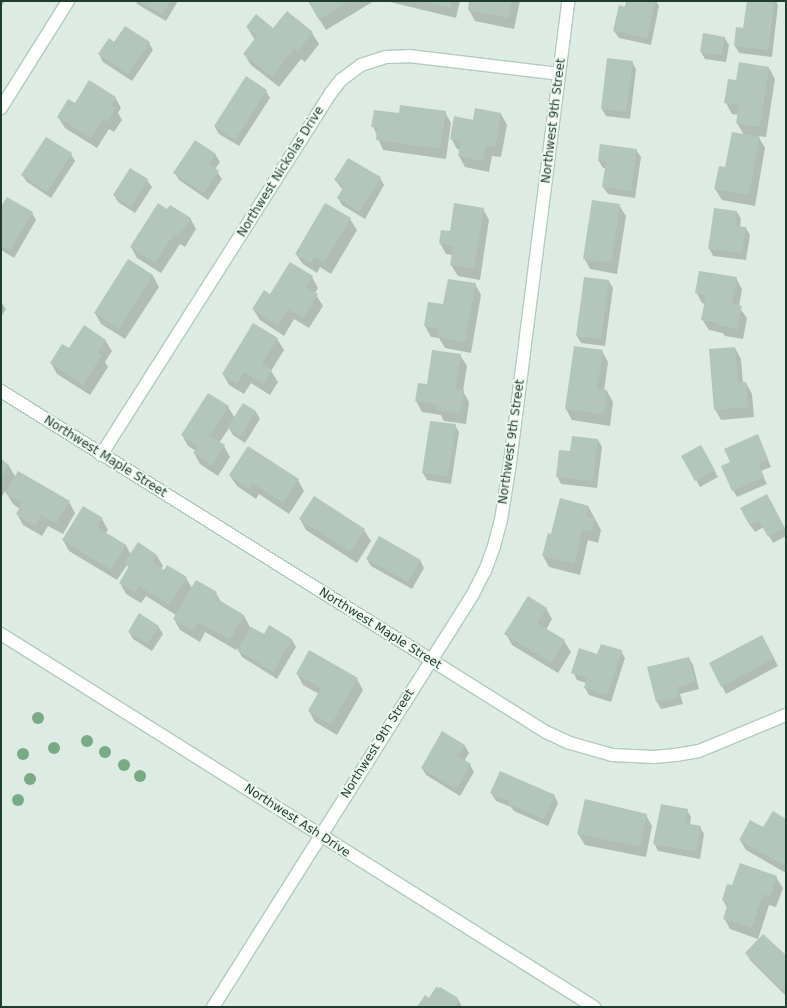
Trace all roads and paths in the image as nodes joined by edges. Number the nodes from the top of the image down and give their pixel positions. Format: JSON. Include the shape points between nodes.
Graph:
{"nodes":[{"id":1,"x":68,"y":1,"type":"edge"},
{"id":2,"x":568,"y":1,"type":"edge"},
{"id":3,"x":560,"y":74,"type":"junction"},
{"id":4,"x":1,"y":108,"type":"edge"},
{"id":5,"x":1,"y":391,"type":"edge"},
{"id":6,"x":101,"y":455,"type":"junction"},
{"id":7,"x":1,"y":634,"type":"edge"},
{"id":8,"x":431,"y":660,"type":"junction"},
{"id":9,"x":786,"y":715,"type":"edge"},
{"id":10,"x":320,"y":836,"type":"junction"},
{"id":11,"x":213,"y":1007,"type":"edge"},
{"id":12,"x":594,"y":1007,"type":"edge"}],
"edges":[{"from":1,"to":4,"type":"street"},
{"from":2,"to":3,"type":"street","name":"Northwest 9th Street"},
{"from":3,"to":6,"type":"street","name":"Northwest Nickolas Drive","via":[[409,56],[386,57],[361,65],[341,80]]},
{"from":3,"to":8,"type":"street","name":"Northwest 9th Street","via":[[501,520],[485,571]]},
{"from":5,"to":6,"type":"street","name":"Northwest Maple Street"},
{"from":6,"to":8,"type":"street","name":"Northwest Maple Street"},
{"from":7,"to":10,"type":"street","name":"Northwest Ash Drive"},
{"from":8,"to":9,"type":"street","name":"Northwest Maple Street","via":[[546,732],[570,743],[612,755],[654,757],[699,751]]},
{"from":8,"to":10,"type":"street","name":"Northwest 9th Street"},
{"from":10,"to":11,"type":"street","name":"Northwest 9th Street"},
{"from":10,"to":12,"type":"street","name":"Northwest Ash Drive"}]}
